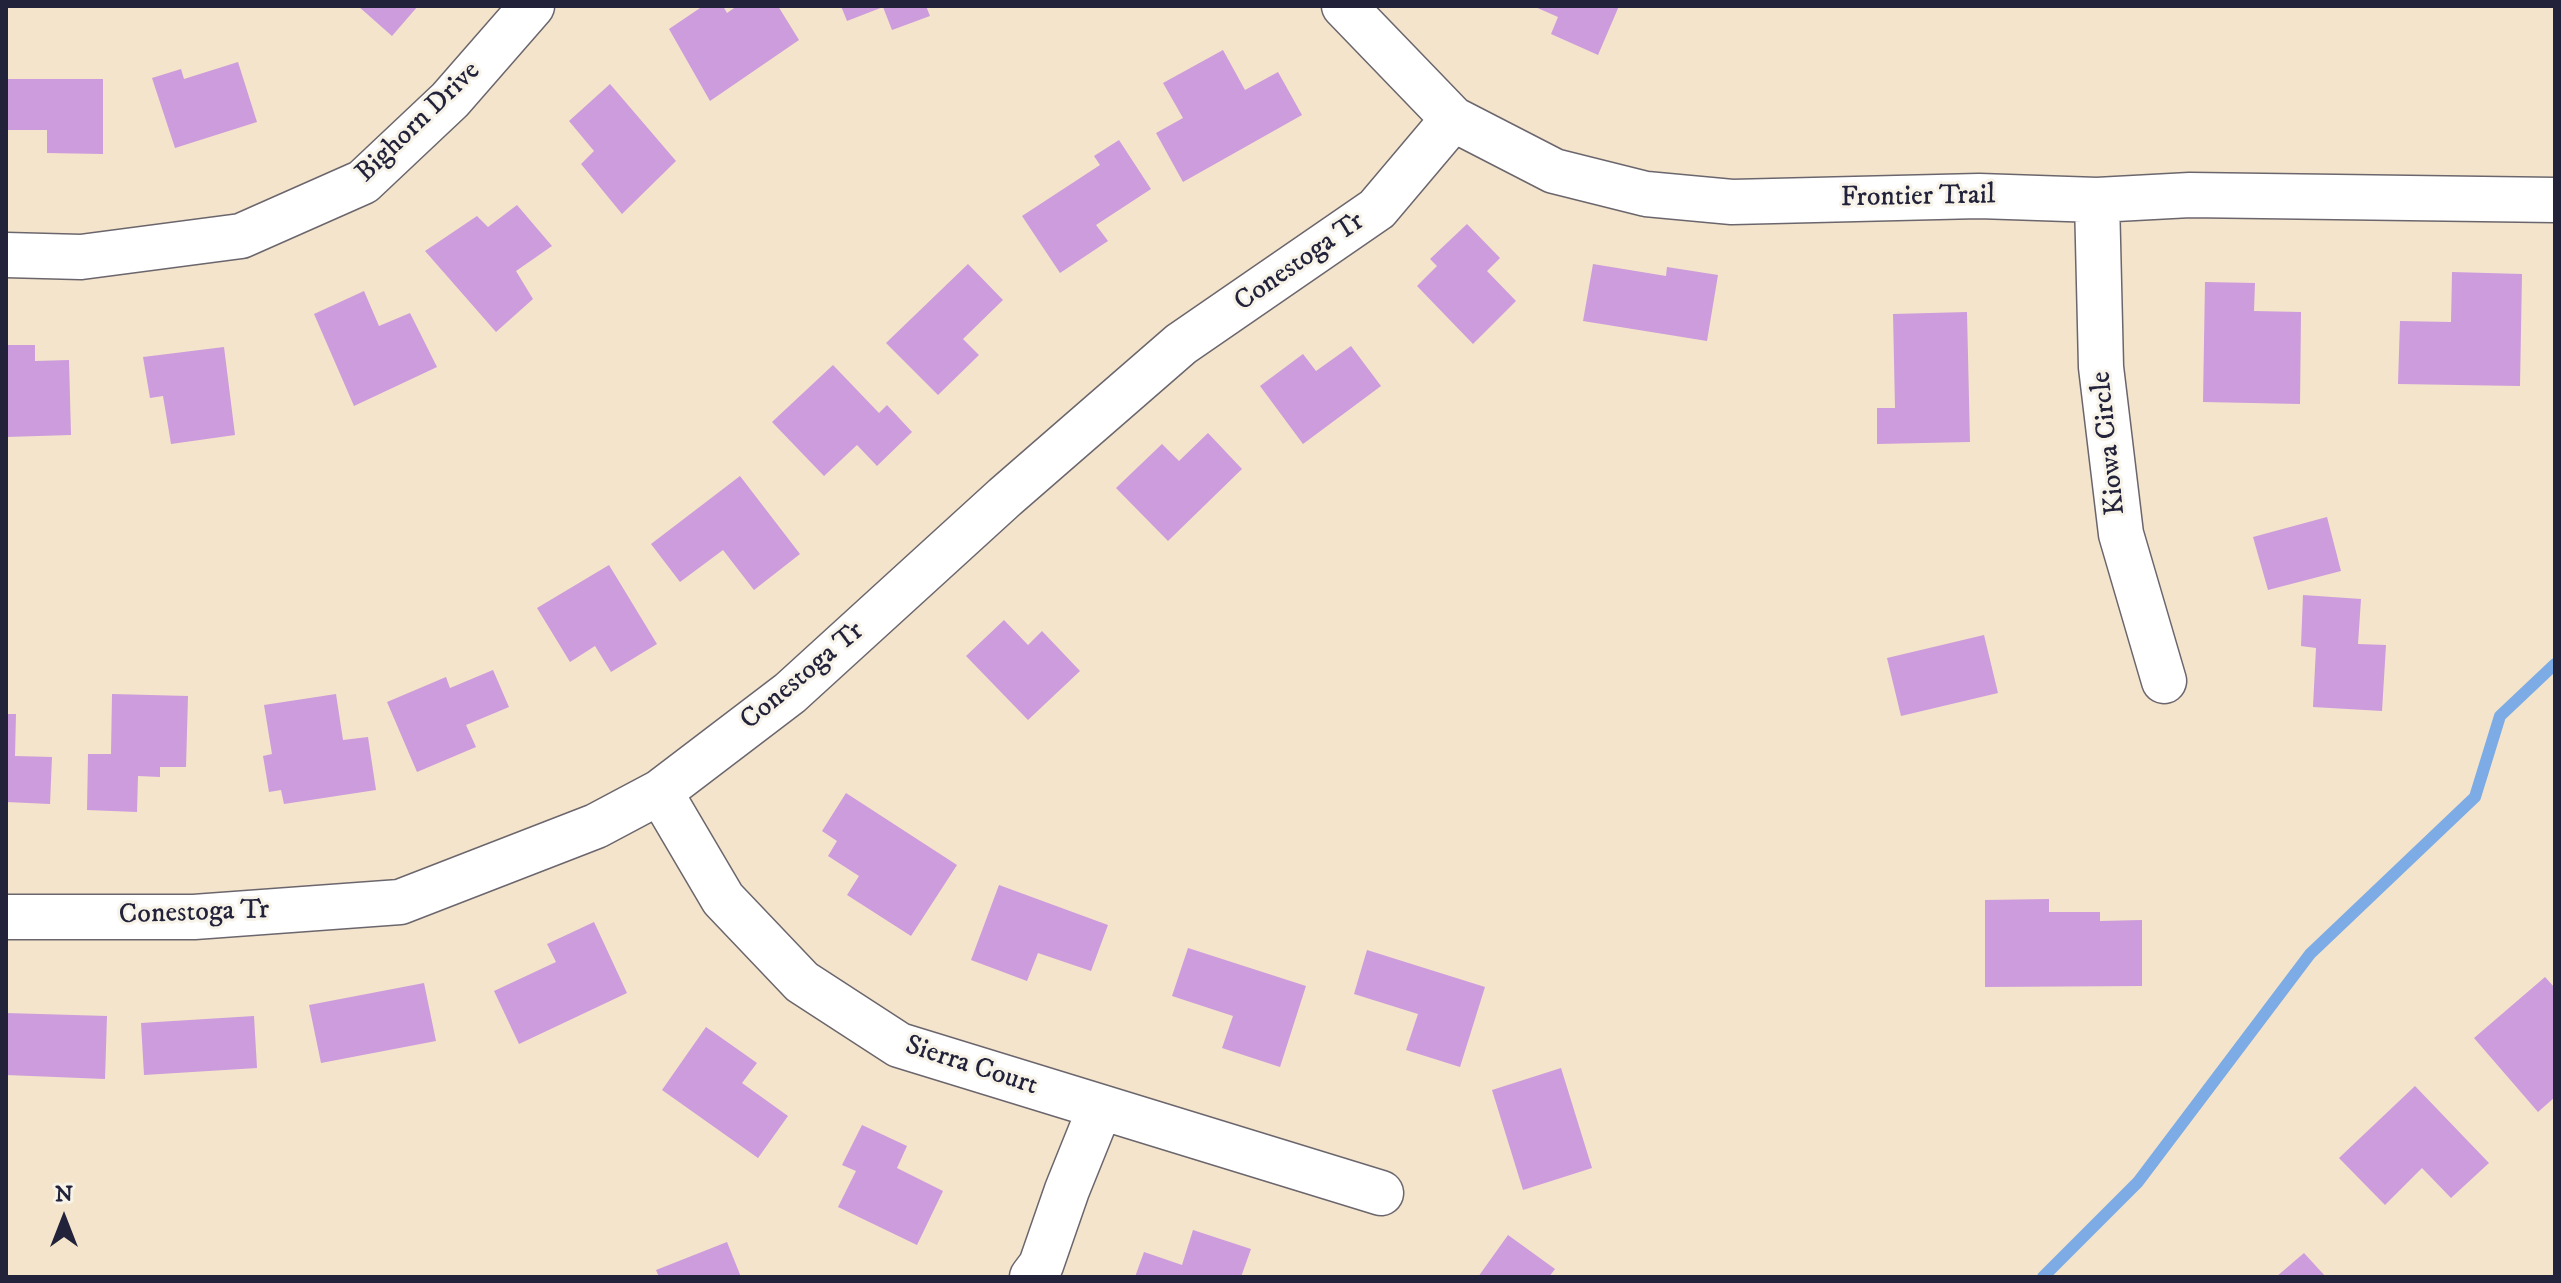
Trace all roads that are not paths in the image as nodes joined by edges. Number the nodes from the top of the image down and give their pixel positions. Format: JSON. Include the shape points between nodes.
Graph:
{"nodes":[{"id":1,"x":532,"y":6,"type":"edge"},
{"id":2,"x":1344,"y":6,"type":"edge"},
{"id":3,"x":1453,"y":119,"type":"junction"},
{"id":4,"x":2097,"y":200,"type":"junction"},
{"id":5,"x":2555,"y":200,"type":"edge"},
{"id":6,"x":6,"y":255,"type":"edge"},
{"id":7,"x":2164,"y":681,"type":"dead end"},
{"id":8,"x":660,"y":792,"type":"junction"},
{"id":9,"x":6,"y":917,"type":"edge"},
{"id":10,"x":1100,"y":1108,"type":"junction"},
{"id":11,"x":1381,"y":1193,"type":"dead end"},
{"id":12,"x":1032,"y":1277,"type":"edge"}],
"edges":[{"from":1,"to":6,"type":"street","name":"Bighorn Drive","via":[[450,100],[363,182],[241,236],[81,257]]},
{"from":2,"to":3,"type":"street","name":"Frontier Trail"},
{"from":3,"to":4,"type":"street","name":"Frontier Trail","via":[[1554,171],[1646,194],[1732,202],[1979,196]]},
{"from":3,"to":8,"type":"street","name":"Conestoga Tr","via":[[1377,209],[1181,344],[790,693]]},
{"from":4,"to":5,"type":"street","name":"Frontier Trail","via":[[2190,195]]},
{"from":4,"to":7,"type":"street","name":"Kiowa Circle","via":[[2101,367],[2121,534]]},
{"from":8,"to":9,"type":"street","name":"Conestoga Tr","via":[[596,826],[400,902],[194,917]]},
{"from":8,"to":10,"type":"street","name":"Sierra Court","via":[[723,899],[802,982],[899,1045]]},
{"from":10,"to":11,"type":"street","name":"Sierra Court"},
{"from":10,"to":12,"type":"street"}]}
